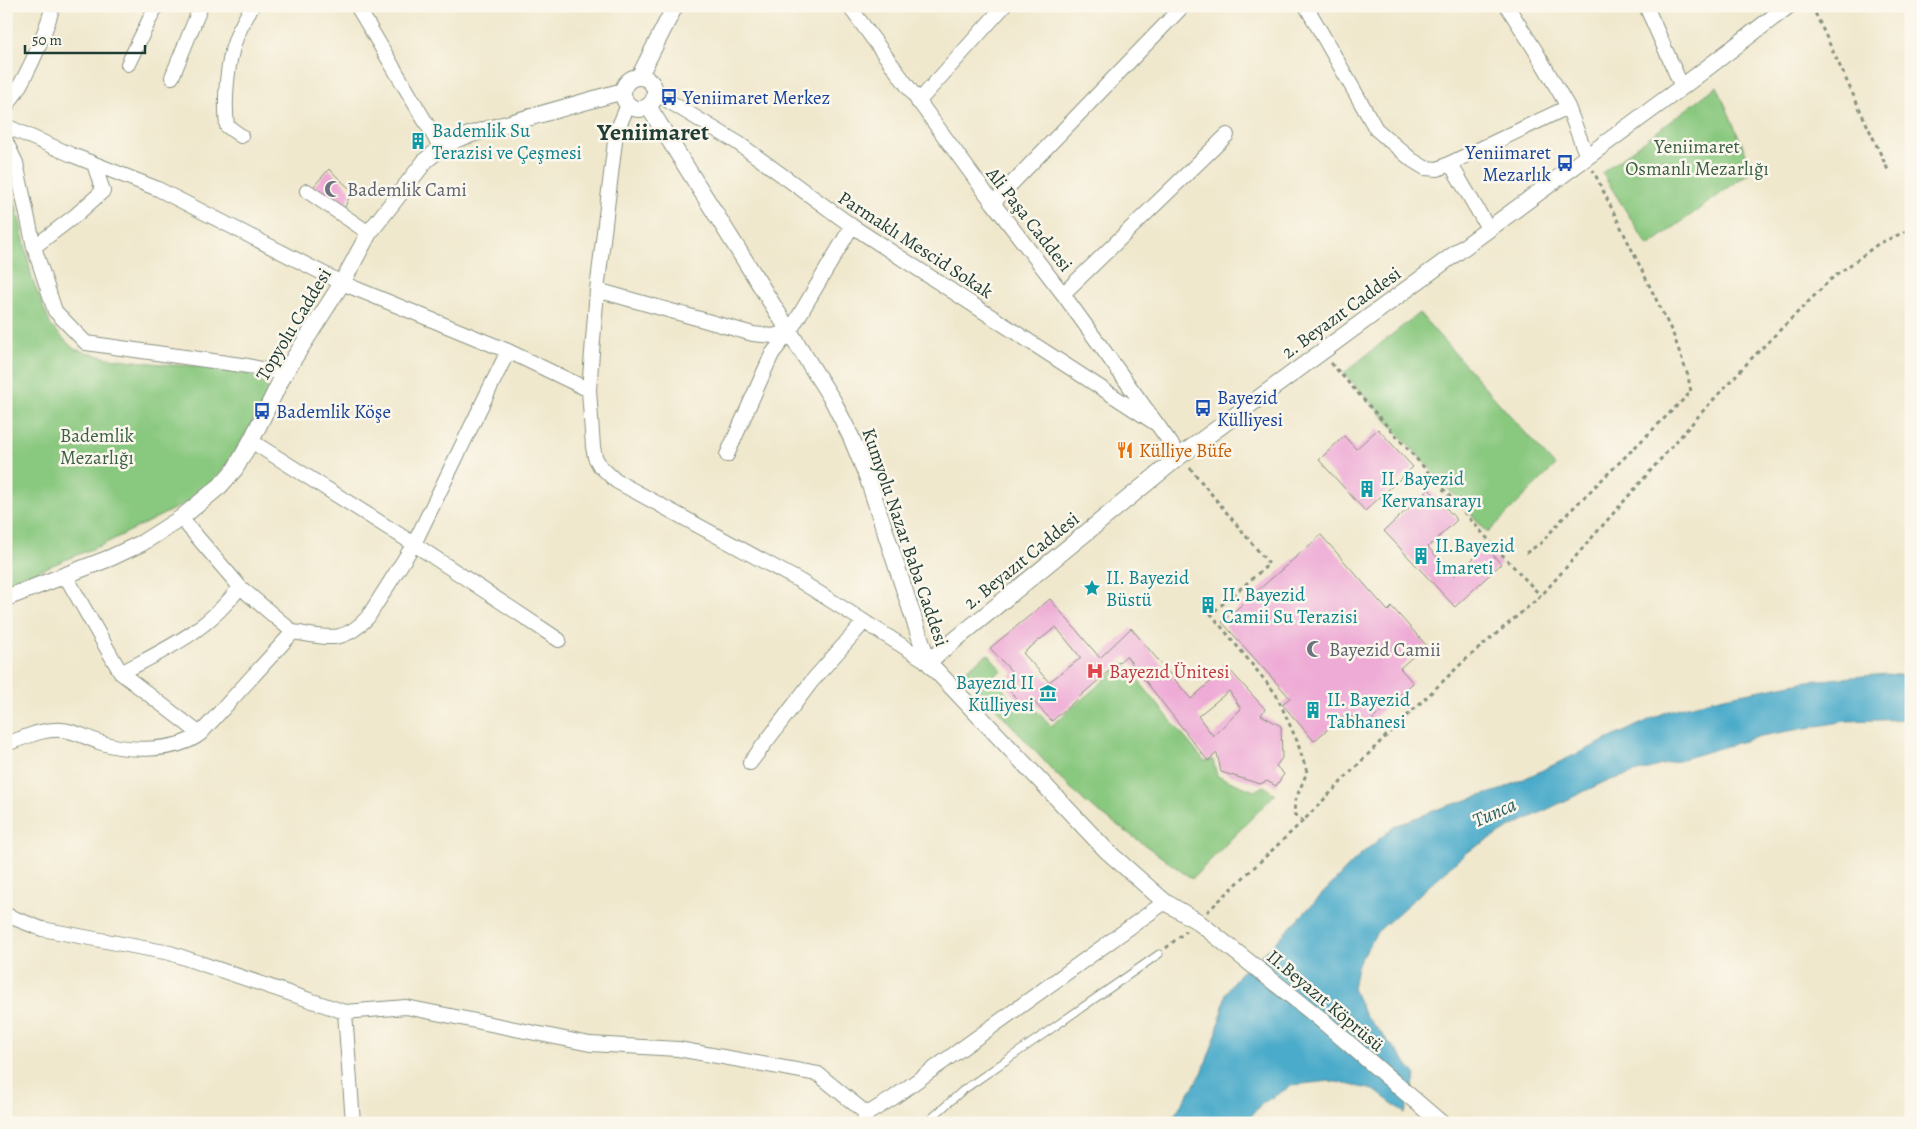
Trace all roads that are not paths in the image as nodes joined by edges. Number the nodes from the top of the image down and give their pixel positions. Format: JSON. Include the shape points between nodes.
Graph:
{"nodes":[{"id":1,"x":53,"y":6,"type":"edge"},
{"id":2,"x":156,"y":6,"type":"edge"},
{"id":3,"x":202,"y":6,"type":"edge"},
{"id":4,"x":252,"y":6,"type":"edge"},
{"id":5,"x":357,"y":6,"type":"edge"},
{"id":6,"x":675,"y":6,"type":"edge"},
{"id":7,"x":849,"y":6,"type":"edge"},
{"id":8,"x":1004,"y":6,"type":"edge"},
{"id":9,"x":1183,"y":6,"type":"edge"},
{"id":10,"x":1306,"y":6,"type":"edge"},
{"id":11,"x":1507,"y":6,"type":"edge"},
{"id":12,"x":1646,"y":6,"type":"edge"},
{"id":13,"x":1788,"y":6,"type":"edge"},
{"id":14,"x":128,"y":64,"type":"dead end"},
{"id":15,"x":172,"y":77,"type":"dead end"},
{"id":16,"x":639,"y":77,"type":"junction"},
{"id":17,"x":1682,"y":87,"type":"junction"},
{"id":18,"x":625,"y":98,"type":"junction"},
{"id":19,"x":652,"y":100,"type":"junction"},
{"id":20,"x":918,"y":102,"type":"junction"},
{"id":21,"x":1568,"y":106,"type":"junction"},
{"id":22,"x":6,"y":107,"type":"edge"},
{"id":23,"x":6,"y":126,"type":"edge"},
{"id":24,"x":1227,"y":135,"type":"dead end"},
{"id":25,"x":241,"y":136,"type":"dead end"},
{"id":26,"x":6,"y":142,"type":"edge"},
{"id":27,"x":441,"y":148,"type":"junction"},
{"id":28,"x":1587,"y":157,"type":"junction"},
{"id":29,"x":1450,"y":163,"type":"junction"},
{"id":30,"x":94,"y":164,"type":"junction"},
{"id":31,"x":307,"y":192,"type":"dead end"},
{"id":32,"x":993,"y":203,"type":"junction"},
{"id":33,"x":852,"y":226,"type":"junction"},
{"id":34,"x":1488,"y":228,"type":"junction"},
{"id":35,"x":369,"y":233,"type":"junction"},
{"id":36,"x":34,"y":246,"type":"junction"},
{"id":37,"x":342,"y":283,"type":"junction"},
{"id":38,"x":597,"y":290,"type":"junction"},
{"id":39,"x":1064,"y":294,"type":"junction"},
{"id":40,"x":790,"y":331,"type":"junction"},
{"id":41,"x":508,"y":351,"type":"junction"},
{"id":42,"x":284,"y":374,"type":"junction"},
{"id":43,"x":590,"y":390,"type":"junction"},
{"id":44,"x":1158,"y":425,"type":"junction"},
{"id":45,"x":251,"y":441,"type":"junction"},
{"id":46,"x":727,"y":455,"type":"dead end"},
{"id":47,"x":1180,"y":456,"type":"junction"},
{"id":48,"x":181,"y":518,"type":"junction"},
{"id":49,"x":414,"y":544,"type":"junction"},
{"id":50,"x":65,"y":575,"type":"junction"},
{"id":51,"x":240,"y":587,"type":"junction"},
{"id":52,"x":6,"y":598,"type":"edge"},
{"id":53,"x":864,"y":622,"type":"junction"},
{"id":54,"x":293,"y":632,"type":"junction"},
{"id":55,"x":559,"y":640,"type":"dead end"},
{"id":56,"x":928,"y":662,"type":"junction"},
{"id":57,"x":121,"y":673,"type":"junction"},
{"id":58,"x":200,"y":734,"type":"junction"},
{"id":59,"x":6,"y":744,"type":"edge"},
{"id":60,"x":750,"y":763,"type":"dead end"},
{"id":61,"x":1165,"y":902,"type":"junction"},
{"id":62,"x":6,"y":915,"type":"edge"},
{"id":63,"x":1198,"y":921,"type":"joint"},
{"id":64,"x":1159,"y":954,"type":"road end"},
{"id":65,"x":345,"y":1012,"type":"junction"},
{"id":66,"x":865,"y":1119,"type":"edge"},
{"id":67,"x":354,"y":1123,"type":"edge"},
{"id":68,"x":926,"y":1123,"type":"edge"},
{"id":69,"x":1441,"y":1123,"type":"edge"}],
"edges":[{"from":1,"to":22,"type":"street","via":[[24,82]]},
{"from":2,"to":14,"type":"street"},
{"from":3,"to":15,"type":"street"},
{"from":4,"to":25,"type":"street","via":[[236,38],[226,90],[227,126]]},
{"from":5,"to":27,"type":"street"},
{"from":6,"to":16,"type":"street"},
{"from":7,"to":20,"type":"street","name":"Ali Paşa Caddesi"},
{"from":8,"to":20,"type":"street"},
{"from":9,"to":32,"type":"street"},
{"from":10,"to":29,"type":"street","via":[[1376,130],[1425,168],[1438,169]]},
{"from":11,"to":21,"type":"street"},
{"from":12,"to":17,"type":"street"},
{"from":13,"to":17,"type":"street","name":"2. Beyazıt Caddesi"},
{"from":16,"to":18,"type":"street","via":[[630,79]]},
{"from":16,"to":19,"type":"street","via":[[652,84]]},
{"from":17,"to":28,"type":"street","name":"2. Beyazıt Caddesi"},
{"from":18,"to":19,"type":"street","via":[[637,109]]},
{"from":18,"to":27,"type":"street","name":"Topyolu Caddesi","via":[[478,132]]},
{"from":18,"to":38,"type":"street","via":[[616,133]]},
{"from":19,"to":33,"type":"street","name":"Parmaklı Mescid Sokak","via":[[738,143]]},
{"from":19,"to":40,"type":"street","name":"Kumyolu Nazar Baba Caddesi"},
{"from":20,"to":32,"type":"street","name":"Ali Paşa Caddesi"},
{"from":21,"to":28,"type":"street"},
{"from":21,"to":29,"type":"street"},
{"from":23,"to":30,"type":"street"},
{"from":24,"to":39,"type":"street"},
{"from":26,"to":36,"type":"street","via":[[16,163]]},
{"from":27,"to":35,"type":"street","name":"Topyolu Caddesi","via":[[426,160]]},
{"from":28,"to":34,"type":"street","name":"2. Beyazıt Caddesi"},
{"from":29,"to":34,"type":"street"},
{"from":30,"to":36,"type":"street","via":[[103,191]]},
{"from":30,"to":37,"type":"street","via":[[158,189]]},
{"from":31,"to":35,"type":"street"},
{"from":32,"to":39,"type":"street","name":"Ali Paşa Caddesi"},
{"from":33,"to":40,"type":"street"},
{"from":33,"to":44,"type":"street","name":"Parmaklı Mescid Sokak"},
{"from":34,"to":47,"type":"street","name":"2. Beyazıt Caddesi"},
{"from":35,"to":37,"type":"street","name":"Topyolu Caddesi"},
{"from":36,"to":42,"type":"street","via":[[55,311],[86,343]]},
{"from":37,"to":41,"type":"street"},
{"from":37,"to":42,"type":"street","name":"Topyolu Caddesi"},
{"from":38,"to":40,"type":"street","via":[[753,334],[773,336]]},
{"from":38,"to":43,"type":"street"},
{"from":39,"to":44,"type":"street","name":"Ali Paşa Caddesi"},
{"from":40,"to":46,"type":"street","via":[[772,354]]},
{"from":40,"to":56,"type":"street","name":"Kumyolu Nazar Baba Caddesi","via":[[851,437],[867,476]]},
{"from":41,"to":43,"type":"street"},
{"from":41,"to":49,"type":"street"},
{"from":42,"to":45,"type":"street","name":"Topyolu Caddesi"},
{"from":43,"to":53,"type":"street","via":[[595,457],[607,474],[800,581]]},
{"from":44,"to":47,"type":"street","name":"Ali Paşa Caddesi"},
{"from":45,"to":48,"type":"street","name":"Topyolu Caddesi","via":[[235,469],[220,486]]},
{"from":45,"to":49,"type":"street"},
{"from":47,"to":56,"type":"street","name":"2. Beyazıt Caddesi"},
{"from":48,"to":50,"type":"street","name":"Topyolu Caddesi","via":[[142,543]]},
{"from":48,"to":51,"type":"street"},
{"from":49,"to":54,"type":"street","via":[[368,616],[351,632],[330,637]]},
{"from":49,"to":55,"type":"street"},
{"from":50,"to":52,"type":"street","name":"Topyolu Caddesi"},
{"from":50,"to":57,"type":"street"},
{"from":51,"to":54,"type":"street"},
{"from":51,"to":57,"type":"street","via":[[200,628]]},
{"from":53,"to":56,"type":"street"},
{"from":53,"to":60,"type":"street","via":[[812,681]]},
{"from":54,"to":58,"type":"street"},
{"from":56,"to":61,"type":"street","name":"Kumyolu Nazar Baba Caddesi","via":[[1102,845]]},
{"from":57,"to":58,"type":"street"},
{"from":58,"to":59,"type":"street","via":[[193,740],[170,746],[124,748],[61,729],[44,731]]},
{"from":61,"to":63,"type":"street","name":"Kumyolu Nazar Baba Caddesi"},
{"from":61,"to":66,"type":"street"},
{"from":62,"to":65,"type":"street","via":[[42,928],[170,953]]},
{"from":63,"to":69,"type":"street","name":"II.Beyazıt Köprüsü","via":[[1318,1017]]},
{"from":64,"to":68,"type":"lane","via":[[962,1091]]},
{"from":65,"to":66,"type":"street","via":[[406,1007],[590,1044],[678,1049],[818,1074]]},
{"from":65,"to":67,"type":"street"}]}
